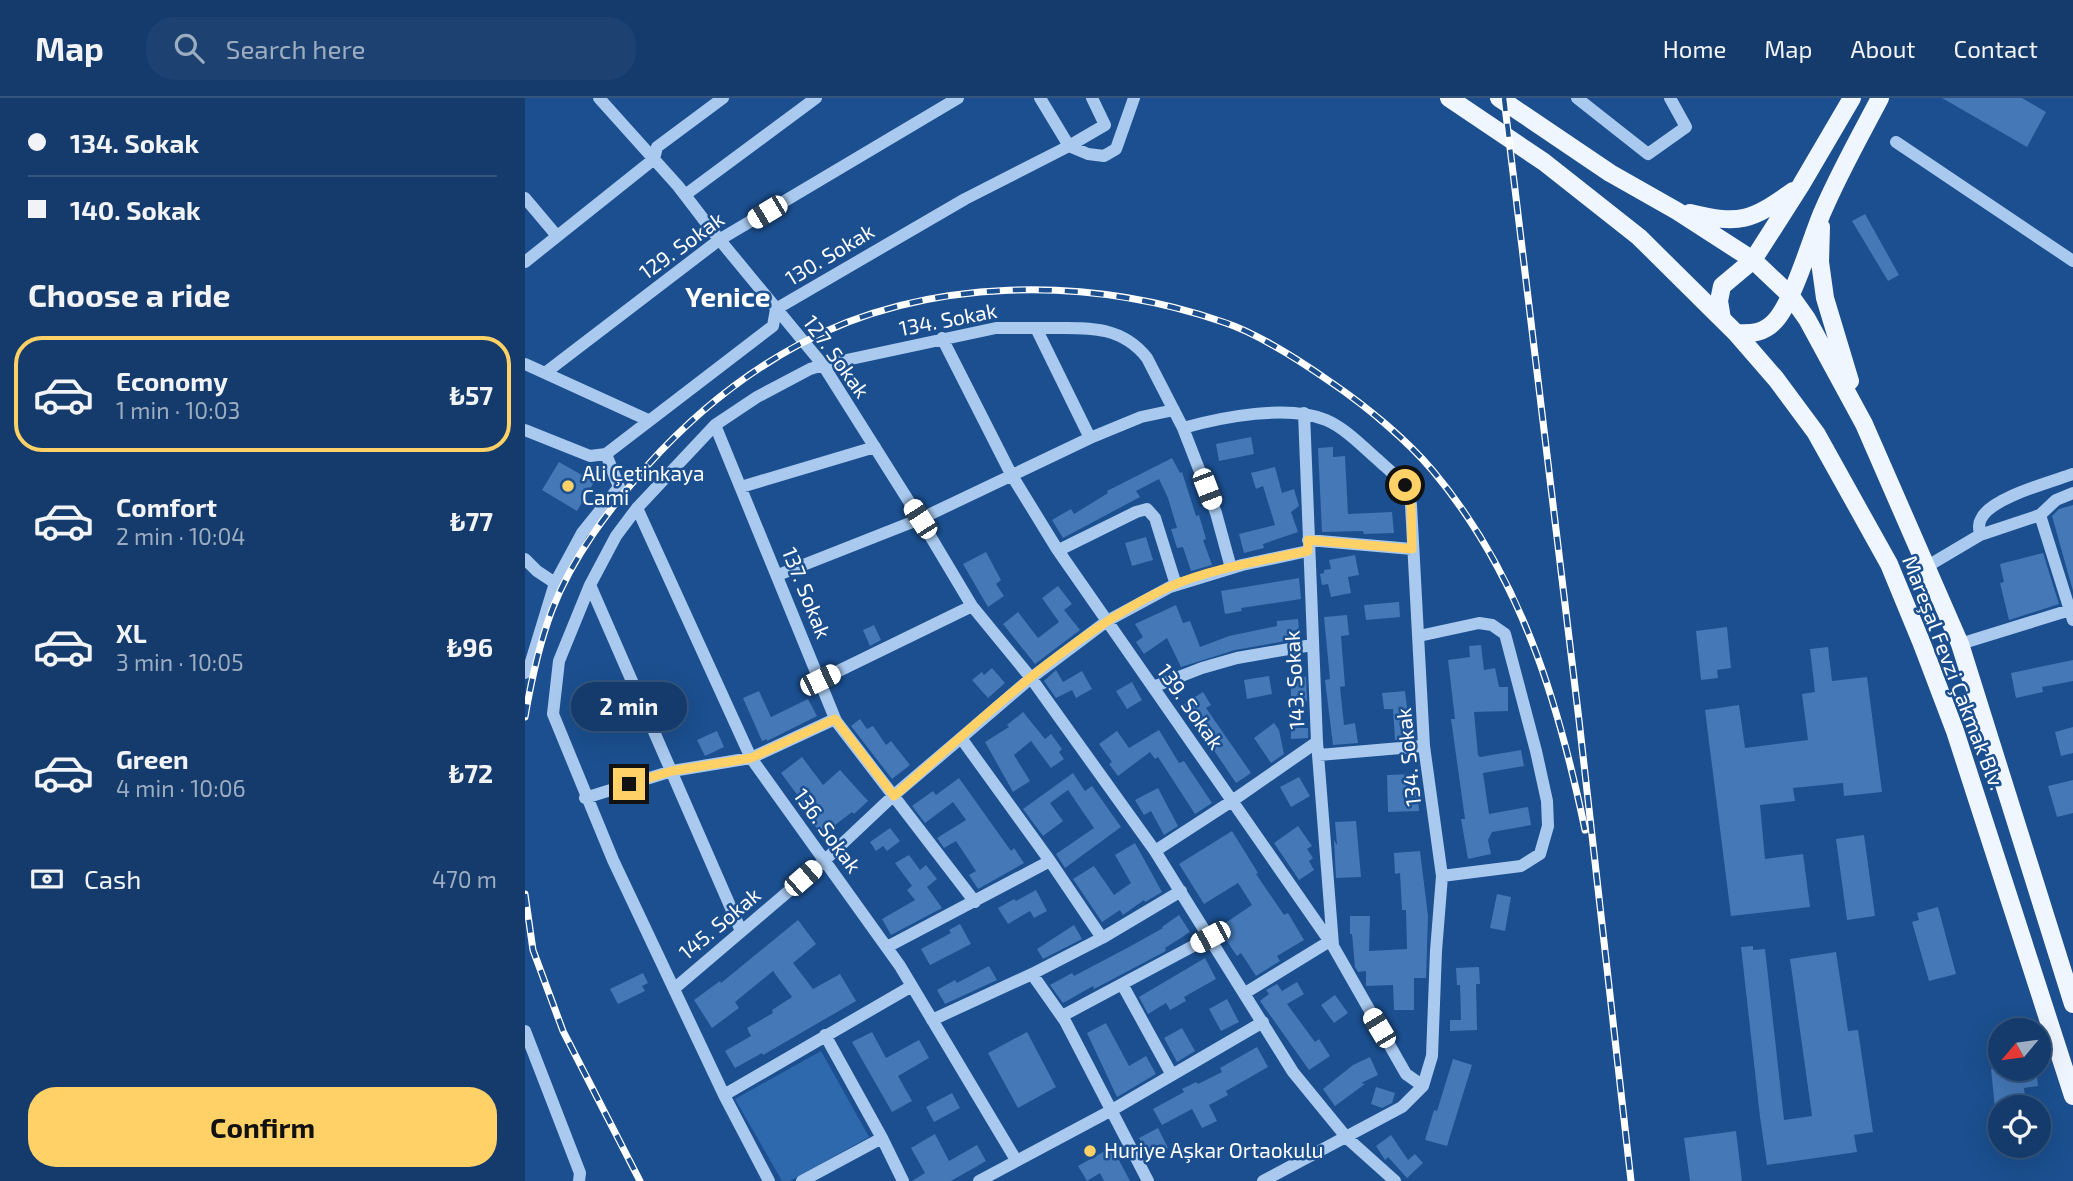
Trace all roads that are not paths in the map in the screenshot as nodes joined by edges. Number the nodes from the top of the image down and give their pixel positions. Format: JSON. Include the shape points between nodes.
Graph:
{"nodes":[{"id":1,"x":599,"y":98,"type":"edge"},
{"id":2,"x":723,"y":98,"type":"edge"},
{"id":3,"x":816,"y":98,"type":"edge"},
{"id":4,"x":957,"y":98,"type":"edge"},
{"id":5,"x":1040,"y":98,"type":"edge"},
{"id":6,"x":1091,"y":98,"type":"edge"},
{"id":7,"x":1134,"y":98,"type":"edge"},
{"id":8,"x":1499,"y":98,"type":"edge"},
{"id":9,"x":1577,"y":98,"type":"edge"},
{"id":10,"x":1670,"y":98,"type":"edge"},
{"id":11,"x":1852,"y":98,"type":"edge"},
{"id":12,"x":1880,"y":98,"type":"edge"},
{"id":13,"x":1454,"y":101,"type":"edge"},
{"id":14,"x":1105,"y":125,"type":"junction"},
{"id":15,"x":1896,"y":142,"type":"dead end"},
{"id":16,"x":1069,"y":146,"type":"junction"},
{"id":17,"x":1116,"y":149,"type":"junction"},
{"id":18,"x":654,"y":159,"type":"junction"},
{"id":19,"x":1801,"y":185,"type":"junction"},
{"id":20,"x":685,"y":195,"type":"junction"},
{"id":21,"x":525,"y":198,"type":"edge"},
{"id":22,"x":1677,"y":211,"type":"junction"},
{"id":23,"x":1822,"y":214,"type":"junction"},
{"id":24,"x":558,"y":236,"type":"junction"},
{"id":25,"x":719,"y":240,"type":"junction"},
{"id":26,"x":1752,"y":260,"type":"junction"},
{"id":27,"x":2073,"y":261,"type":"edge"},
{"id":28,"x":525,"y":262,"type":"edge"},
{"id":29,"x":1790,"y":295,"type":"junction"},
{"id":30,"x":776,"y":309,"type":"junction"},
{"id":31,"x":1722,"y":319,"type":"junction"},
{"id":32,"x":1036,"y":328,"type":"junction"},
{"id":33,"x":1737,"y":333,"type":"junction"},
{"id":34,"x":942,"y":338,"type":"junction"},
{"id":35,"x":525,"y":364,"type":"edge"},
{"id":36,"x":823,"y":365,"type":"junction"},
{"id":37,"x":545,"y":373,"type":"junction"},
{"id":38,"x":1174,"y":410,"type":"junction"},
{"id":39,"x":1304,"y":412,"type":"junction"},
{"id":40,"x":649,"y":420,"type":"junction"},
{"id":41,"x":1864,"y":424,"type":"junction"},
{"id":42,"x":715,"y":425,"type":"junction"},
{"id":43,"x":1183,"y":428,"type":"junction"},
{"id":44,"x":525,"y":430,"type":"edge"},
{"id":45,"x":1090,"y":438,"type":"junction"},
{"id":46,"x":875,"y":447,"type":"junction"},
{"id":47,"x":606,"y":454,"type":"junction"},
{"id":48,"x":1011,"y":474,"type":"junction"},
{"id":49,"x":2073,"y":474,"type":"edge"},
{"id":50,"x":741,"y":486,"type":"junction"},
{"id":51,"x":2073,"y":494,"type":"edge"},
{"id":52,"x":637,"y":508,"type":"junction"},
{"id":53,"x":2040,"y":515,"type":"junction"},
{"id":54,"x":920,"y":519,"type":"junction"},
{"id":55,"x":1980,"y":535,"type":"junction"},
{"id":56,"x":1308,"y":545,"type":"junction"},
{"id":57,"x":1412,"y":549,"type":"junction"},
{"id":58,"x":1059,"y":550,"type":"junction"},
{"id":59,"x":525,"y":559,"type":"edge"},
{"id":60,"x":1926,"y":567,"type":"junction"},
{"id":61,"x":1231,"y":568,"type":"junction"},
{"id":62,"x":778,"y":575,"type":"junction"},
{"id":63,"x":555,"y":583,"type":"junction"},
{"id":64,"x":1176,"y":584,"type":"junction"},
{"id":65,"x":590,"y":585,"type":"junction"},
{"id":66,"x":972,"y":606,"type":"junction"},
{"id":67,"x":2072,"y":615,"type":"edge"},
{"id":68,"x":1107,"y":621,"type":"junction"},
{"id":69,"x":1419,"y":636,"type":"junction"},
{"id":70,"x":1959,"y":644,"type":"junction"},
{"id":71,"x":1312,"y":645,"type":"junction"},
{"id":72,"x":525,"y":673,"type":"edge"},
{"id":73,"x":1031,"y":678,"type":"junction"},
{"id":74,"x":820,"y":680,"type":"junction"},
{"id":75,"x":1153,"y":687,"type":"junction"},
{"id":76,"x":835,"y":719,"type":"junction"},
{"id":77,"x":961,"y":738,"type":"junction"},
{"id":78,"x":1424,"y":746,"type":"junction"},
{"id":79,"x":1318,"y":748,"type":"junction"},
{"id":80,"x":751,"y":758,"type":"junction"},
{"id":81,"x":672,"y":771,"type":"junction"},
{"id":82,"x":894,"y":796,"type":"junction"},
{"id":83,"x":585,"y":798,"type":"junction"},
{"id":84,"x":1232,"y":801,"type":"junction"},
{"id":85,"x":1155,"y":850,"type":"junction"},
{"id":86,"x":824,"y":861,"type":"junction"},
{"id":87,"x":1050,"y":861,"type":"junction"},
{"id":88,"x":1442,"y":876,"type":"junction"},
{"id":89,"x":1181,"y":891,"type":"junction"},
{"id":90,"x":975,"y":902,"type":"junction"},
{"id":91,"x":741,"y":931,"type":"junction"},
{"id":92,"x":1210,"y":937,"type":"junction"},
{"id":93,"x":1102,"y":938,"type":"junction"},
{"id":94,"x":1331,"y":944,"type":"junction"},
{"id":95,"x":887,"y":947,"type":"junction"},
{"id":96,"x":1032,"y":974,"type":"junction"},
{"id":97,"x":1122,"y":984,"type":"junction"},
{"id":98,"x":912,"y":986,"type":"junction"},
{"id":99,"x":674,"y":988,"type":"junction"},
{"id":100,"x":1245,"y":993,"type":"junction"},
{"id":101,"x":2073,"y":1004,"type":"edge"},
{"id":102,"x":1062,"y":1016,"type":"junction"},
{"id":103,"x":932,"y":1020,"type":"junction"},
{"id":104,"x":1263,"y":1022,"type":"junction"},
{"id":105,"x":525,"y":1031,"type":"edge"},
{"id":106,"x":825,"y":1035,"type":"junction"},
{"id":107,"x":1172,"y":1075,"type":"junction"},
{"id":108,"x":1423,"y":1086,"type":"junction"},
{"id":109,"x":724,"y":1095,"type":"junction"},
{"id":110,"x":2073,"y":1096,"type":"edge"},
{"id":111,"x":1112,"y":1110,"type":"junction"},
{"id":112,"x":882,"y":1138,"type":"junction"},
{"id":113,"x":1347,"y":1138,"type":"junction"},
{"id":114,"x":1016,"y":1160,"type":"junction"},
{"id":115,"x":579,"y":1181,"type":"edge"},
{"id":116,"x":769,"y":1181,"type":"edge"},
{"id":117,"x":802,"y":1181,"type":"edge"},
{"id":118,"x":903,"y":1181,"type":"edge"},
{"id":119,"x":979,"y":1181,"type":"edge"},
{"id":120,"x":1148,"y":1181,"type":"edge"},
{"id":121,"x":1263,"y":1181,"type":"edge"},
{"id":122,"x":1395,"y":1181,"type":"edge"}],
"edges":[{"from":1,"to":18,"type":"street","name":"127. Sokak"},
{"from":2,"to":18,"type":"street","via":[[657,147]]},
{"from":3,"to":20,"type":"street"},
{"from":4,"to":25,"type":"street","name":"129. Sokak"},
{"from":5,"to":16,"type":"street"},
{"from":6,"to":14,"type":"street"},
{"from":7,"to":17,"type":"street"},
{"from":8,"to":22,"type":"main road","name":"Mareşal Fevzi Çakmak Blv.","via":[[1610,173]]},
{"from":9,"to":10,"type":"street","via":[[1648,154],[1686,127]]},
{"from":11,"to":19,"type":"main road"},
{"from":12,"to":23,"type":"main road"},
{"from":13,"to":31,"type":"main road","name":"Mareşal Fevzi Çakmak Blv.","via":[[1544,162],[1639,237]]},
{"from":14,"to":16,"type":"street","name":"130. Sokak"},
{"from":14,"to":17,"type":"street"},
{"from":15,"to":27,"type":"street"},
{"from":16,"to":17,"type":"street","via":[[1104,156]]},
{"from":16,"to":30,"type":"street","name":"130. Sokak","via":[[965,199]]},
{"from":18,"to":20,"type":"street","name":"127. Sokak"},
{"from":18,"to":24,"type":"street"},
{"from":19,"to":22,"type":"main road","via":[[1750,218],[1719,220]]},
{"from":19,"to":26,"type":"main road"},
{"from":20,"to":25,"type":"street","name":"127. Sokak"},
{"from":21,"to":24,"type":"street"},
{"from":22,"to":26,"type":"main road","name":"Mareşal Fevzi Çakmak Blv."},
{"from":23,"to":29,"type":"main road"},
{"from":23,"to":41,"type":"main road","via":[[1820,261],[1825,298]]},
{"from":24,"to":28,"type":"street"},
{"from":25,"to":30,"type":"street","name":"127. Sokak"},
{"from":25,"to":37,"type":"street","name":"129. Sokak"},
{"from":26,"to":29,"type":"main road","name":"Mareşal Fevzi Çakmak Blv."},
{"from":26,"to":31,"type":"main road","via":[[1722,286]]},
{"from":29,"to":33,"type":"main road","via":[[1783,312],[1764,330]]},
{"from":29,"to":41,"type":"main road","name":"Mareşal Fevzi Çakmak Blv."},
{"from":30,"to":36,"type":"street","name":"127. Sokak"},
{"from":30,"to":40,"type":"street","name":"130. Sokak","via":[[773,326]]},
{"from":31,"to":33,"type":"main road","name":"Mareşal Fevzi Çakmak Blv."},
{"from":32,"to":34,"type":"street","name":"134. Sokak","via":[[996,328]]},
{"from":32,"to":38,"type":"street","name":"134. Sokak","via":[[1105,330],[1123,336],[1147,358]]},
{"from":32,"to":45,"type":"street"},
{"from":33,"to":110,"type":"main road","name":"Mareşal Fevzi Çakmak Blv.","via":[[1815,433],[1889,564],[1955,731]]},
{"from":34,"to":36,"type":"street","name":"134. Sokak"},
{"from":34,"to":48,"type":"street","name":"139. Sokak"},
{"from":35,"to":37,"type":"street"},
{"from":36,"to":42,"type":"street","name":"134. Sokak","via":[[757,397]]},
{"from":36,"to":46,"type":"street","name":"127. Sokak"},
{"from":37,"to":40,"type":"street"},
{"from":38,"to":43,"type":"street","name":"134. Sokak"},
{"from":38,"to":45,"type":"street","via":[[1141,417]]},
{"from":39,"to":43,"type":"street","name":"134. Sokak"},
{"from":39,"to":56,"type":"street","name":"143. Sokak"},
{"from":39,"to":57,"type":"street","name":"134. Sokak","via":[[1328,421],[1360,444],[1405,485],[1411,505]]},
{"from":40,"to":47,"type":"street","name":"130. Sokak"},
{"from":41,"to":60,"type":"main road","name":"Mareşal Fevzi Çakmak Blv."},
{"from":42,"to":50,"type":"street","name":"137. Sokak"},
{"from":42,"to":52,"type":"street","name":"134. Sokak"},
{"from":43,"to":61,"type":"street","name":"134. Sokak","via":[[1216,513]]},
{"from":44,"to":47,"type":"street","via":[[590,456]]},
{"from":45,"to":48,"type":"street"},
{"from":46,"to":50,"type":"street"},
{"from":46,"to":54,"type":"street","name":"127. Sokak"},
{"from":47,"to":63,"type":"street","via":[[619,487],[582,533]]},
{"from":48,"to":54,"type":"street"},
{"from":48,"to":58,"type":"street","name":"139. Sokak"},
{"from":49,"to":55,"type":"street","via":[[2007,497],[1981,516]]},
{"from":50,"to":62,"type":"street","name":"137. Sokak"},
{"from":51,"to":53,"type":"street","via":[[2056,500]]},
{"from":52,"to":65,"type":"street","name":"134. Sokak","via":[[615,536]]},
{"from":52,"to":80,"type":"street","name":"136. Sokak"},
{"from":53,"to":55,"type":"street"},
{"from":53,"to":67,"type":"street"},
{"from":54,"to":62,"type":"street"},
{"from":54,"to":66,"type":"street","name":"127. Sokak"},
{"from":55,"to":60,"type":"street"},
{"from":56,"to":57,"type":"street","name":"145. Sokak"},
{"from":56,"to":61,"type":"street","name":"145. Sokak"},
{"from":56,"to":71,"type":"street","name":"143. Sokak"},
{"from":57,"to":69,"type":"street","name":"134. Sokak"},
{"from":58,"to":64,"type":"street","via":[[1147,509],[1155,518]]},
{"from":58,"to":68,"type":"street","name":"139. Sokak"},
{"from":59,"to":63,"type":"street"},
{"from":60,"to":70,"type":"main road","name":"Mareşal Fevzi Çakmak Blv."},
{"from":61,"to":64,"type":"street","name":"145. Sokak"},
{"from":62,"to":74,"type":"street","name":"137. Sokak"},
{"from":63,"to":72,"type":"street"},
{"from":64,"to":68,"type":"street","name":"145. Sokak"},
{"from":65,"to":81,"type":"street"},
{"from":65,"to":83,"type":"street","name":"134. Sokak","via":[[559,661],[553,714]]},
{"from":66,"to":73,"type":"street","name":"127. Sokak"},
{"from":66,"to":74,"type":"street"},
{"from":67,"to":70,"type":"street"},
{"from":68,"to":73,"type":"street","name":"145. Sokak"},
{"from":68,"to":75,"type":"street","name":"139. Sokak"},
{"from":69,"to":78,"type":"street","name":"134. Sokak"},
{"from":69,"to":88,"type":"street","via":[[1479,623],[1505,634],[1546,801],[1548,826],[1540,854],[1521,866]]},
{"from":70,"to":101,"type":"main road","name":"Mareşal Fevzi Çakmak Blv."},
{"from":71,"to":75,"type":"street","via":[[1237,658]]},
{"from":71,"to":79,"type":"street","name":"143. Sokak"},
{"from":73,"to":77,"type":"street","name":"145. Sokak"},
{"from":73,"to":85,"type":"street","name":"127. Sokak"},
{"from":74,"to":76,"type":"street","name":"137. Sokak"},
{"from":75,"to":84,"type":"street","name":"139. Sokak"},
{"from":76,"to":80,"type":"street"},
{"from":76,"to":82,"type":"street","name":"137. Sokak"},
{"from":77,"to":82,"type":"street","name":"145. Sokak"},
{"from":77,"to":87,"type":"street"},
{"from":78,"to":79,"type":"street"},
{"from":78,"to":88,"type":"street","name":"134. Sokak"},
{"from":79,"to":84,"type":"street"},
{"from":79,"to":94,"type":"street","name":"143. Sokak"},
{"from":80,"to":81,"type":"street"},
{"from":80,"to":86,"type":"street","name":"136. Sokak"},
{"from":81,"to":83,"type":"street"},
{"from":81,"to":91,"type":"street"},
{"from":82,"to":86,"type":"street","name":"145. Sokak"},
{"from":82,"to":90,"type":"street","name":"137. Sokak"},
{"from":83,"to":99,"type":"street","name":"134. Sokak"},
{"from":84,"to":85,"type":"street"},
{"from":84,"to":94,"type":"street","name":"139. Sokak"},
{"from":85,"to":89,"type":"street","name":"127. Sokak"},
{"from":86,"to":91,"type":"street","name":"145. Sokak"},
{"from":86,"to":95,"type":"street","name":"136. Sokak"},
{"from":87,"to":90,"type":"street"},
{"from":87,"to":93,"type":"street"},
{"from":88,"to":108,"type":"street","name":"134. Sokak","via":[[1432,1056]]},
{"from":89,"to":92,"type":"street","name":"127. Sokak"},
{"from":89,"to":93,"type":"street"},
{"from":90,"to":95,"type":"street"},
{"from":91,"to":99,"type":"street","name":"145. Sokak"},
{"from":92,"to":97,"type":"street"},
{"from":92,"to":100,"type":"street","name":"127. Sokak"},
{"from":93,"to":96,"type":"street"},
{"from":94,"to":100,"type":"street"},
{"from":94,"to":108,"type":"street","name":"139. Sokak","via":[[1406,1074]]},
{"from":95,"to":98,"type":"street","name":"136. Sokak"},
{"from":96,"to":102,"type":"street"},
{"from":96,"to":103,"type":"street"},
{"from":97,"to":102,"type":"street"},
{"from":97,"to":107,"type":"street"},
{"from":98,"to":103,"type":"street","name":"136. Sokak"},
{"from":98,"to":106,"type":"street"},
{"from":99,"to":109,"type":"street","name":"134. Sokak"},
{"from":100,"to":104,"type":"street","name":"127. Sokak"},
{"from":102,"to":111,"type":"street"},
{"from":103,"to":114,"type":"street","name":"136. Sokak"},
{"from":104,"to":107,"type":"street"},
{"from":104,"to":113,"type":"street","name":"127. Sokak","via":[[1293,1072]]},
{"from":105,"to":115,"type":"street","via":[[576,1161]]},
{"from":106,"to":109,"type":"street"},
{"from":106,"to":112,"type":"street"},
{"from":107,"to":111,"type":"street"},
{"from":108,"to":113,"type":"street","via":[[1402,1107]]},
{"from":109,"to":116,"type":"street","name":"134. Sokak"},
{"from":111,"to":114,"type":"street"},
{"from":111,"to":120,"type":"street"},
{"from":112,"to":117,"type":"street"},
{"from":112,"to":118,"type":"street"},
{"from":113,"to":121,"type":"street"},
{"from":113,"to":122,"type":"street","name":"127. Sokak"},
{"from":114,"to":119,"type":"street"}]}
